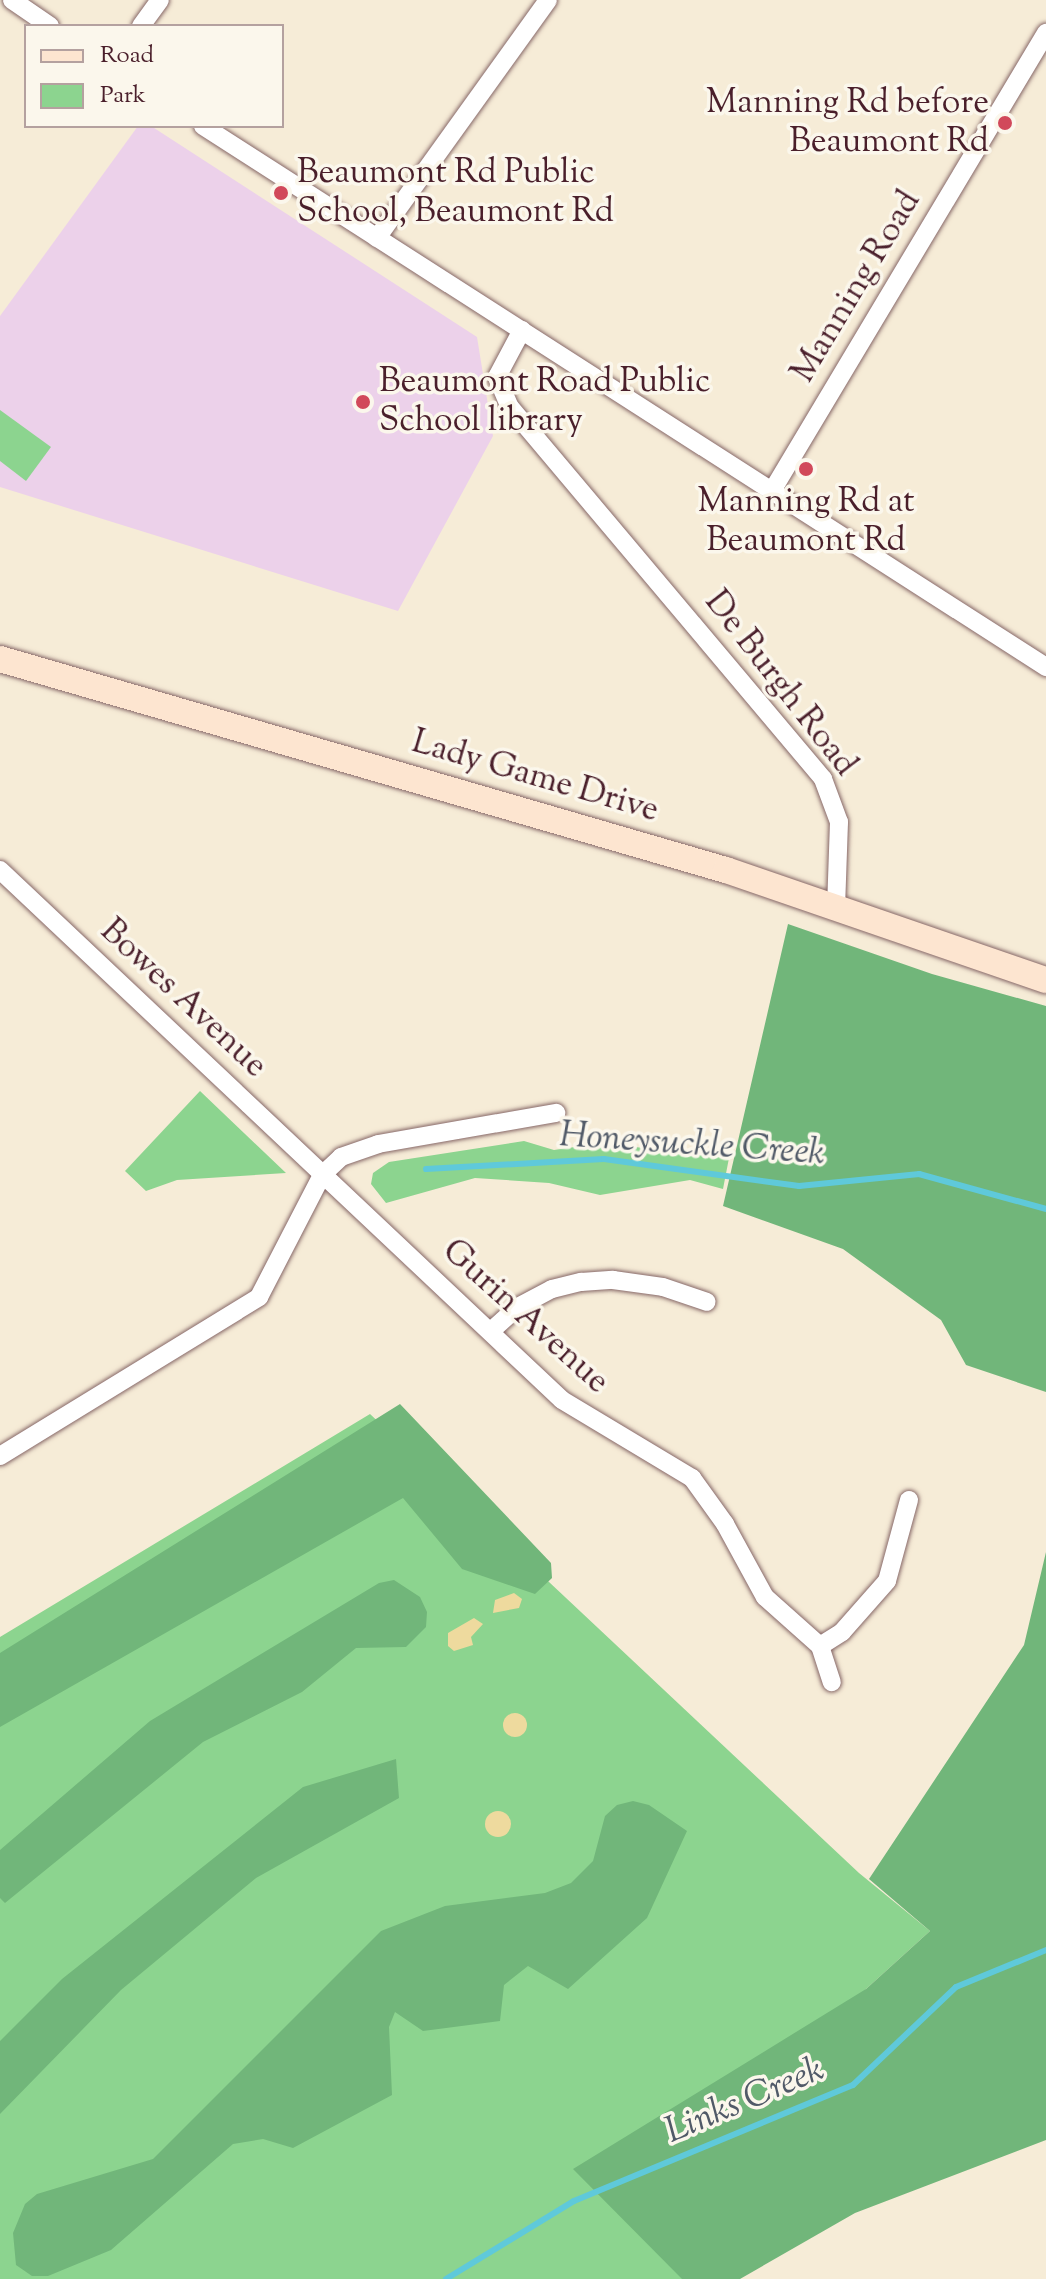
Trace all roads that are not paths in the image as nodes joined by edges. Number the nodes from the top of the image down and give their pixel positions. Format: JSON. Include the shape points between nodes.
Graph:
{"nodes":[{"id":1,"x":12,"y":0,"type":"edge"},
{"id":2,"x":160,"y":0,"type":"edge"},
{"id":3,"x":548,"y":0,"type":"edge"},
{"id":4,"x":47,"y":24,"type":"edge"},
{"id":5,"x":142,"y":24,"type":"edge"},
{"id":6,"x":1046,"y":33,"type":"edge"},
{"id":7,"x":206,"y":128,"type":"edge"},
{"id":8,"x":377,"y":238,"type":"junction"},
{"id":9,"x":522,"y":330,"type":"junction"},
{"id":10,"x":772,"y":491,"type":"junction"},
{"id":11,"x":0,"y":659,"type":"edge"},
{"id":12,"x":1046,"y":667,"type":"edge"},
{"id":13,"x":0,"y":870,"type":"edge"},
{"id":14,"x":836,"y":908,"type":"junction"},
{"id":15,"x":1046,"y":980,"type":"edge"},
{"id":16,"x":556,"y":1113,"type":"dead end"},
{"id":17,"x":322,"y":1175,"type":"junction"},
{"id":18,"x":707,"y":1302,"type":"dead end"},
{"id":19,"x":491,"y":1331,"type":"junction"},
{"id":20,"x":0,"y":1456,"type":"edge"},
{"id":21,"x":909,"y":1500,"type":"dead end"},
{"id":22,"x":820,"y":1646,"type":"junction"},
{"id":23,"x":832,"y":1682,"type":"dead end"}],
"edges":[{"from":1,"to":4,"type":"street"},
{"from":2,"to":5,"type":"street"},
{"from":3,"to":8,"type":"street"},
{"from":6,"to":10,"type":"street","name":"Manning Road"},
{"from":7,"to":8,"type":"street"},
{"from":8,"to":9,"type":"street"},
{"from":9,"to":10,"type":"street"},
{"from":9,"to":14,"type":"street","name":"De Burgh Road","via":[[497,377],[510,407],[823,779],[839,822]]},
{"from":10,"to":12,"type":"street"},
{"from":11,"to":14,"type":"main road","name":"Lady Game Drive","via":[[726,870]]},
{"from":13,"to":17,"type":"street","name":"Bowes Avenue"},
{"from":14,"to":15,"type":"main road","name":"Lady Game Drive"},
{"from":16,"to":17,"type":"street","via":[[359,1148]]},
{"from":17,"to":19,"type":"street","name":"Gurin Avenue"},
{"from":17,"to":20,"type":"street","via":[[259,1297]]},
{"from":18,"to":19,"type":"street","via":[[663,1287],[581,1282],[540,1295]]},
{"from":19,"to":22,"type":"street","name":"Gurin Avenue","via":[[584,1418],[651,1449],[692,1478],[725,1524],[765,1597]]},
{"from":21,"to":22,"type":"street","via":[[887,1581],[842,1632]]},
{"from":22,"to":23,"type":"street","name":"Gurin Avenue"}]}
